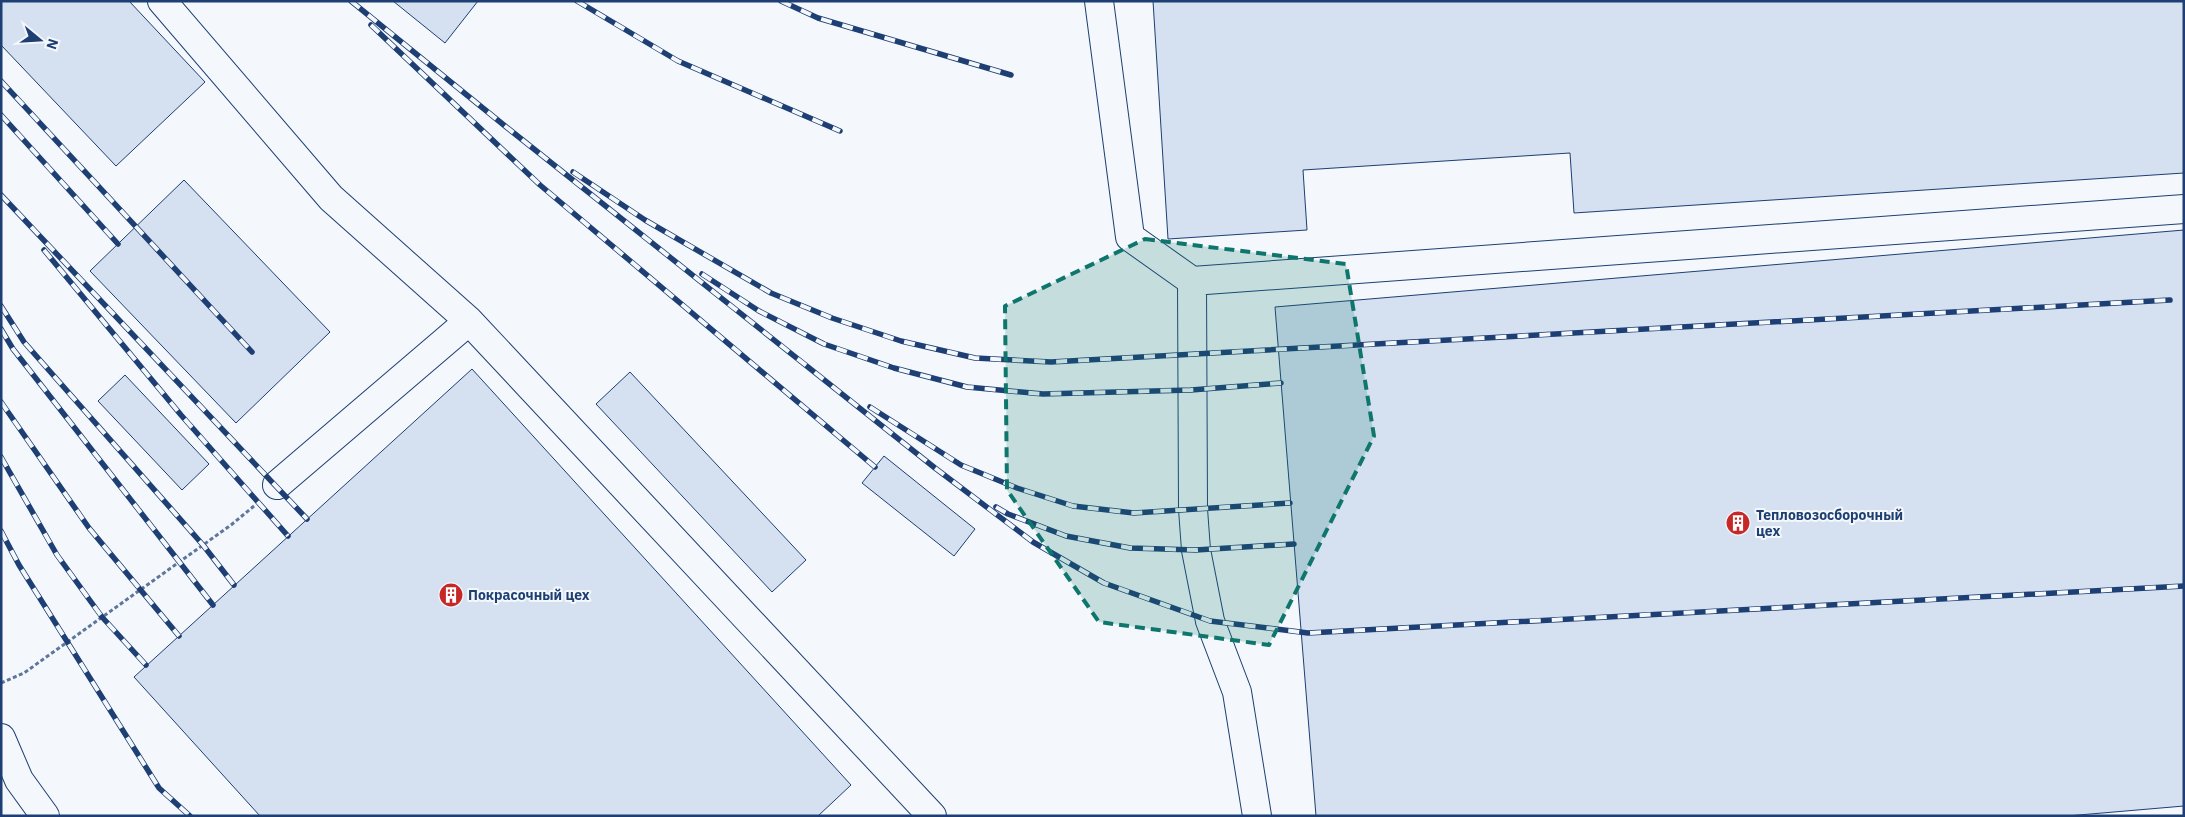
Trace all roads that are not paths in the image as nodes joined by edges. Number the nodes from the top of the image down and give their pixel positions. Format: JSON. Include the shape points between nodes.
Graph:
{"nodes":[{"id":1,"x":162,"y":1,"type":"edge"},
{"id":2,"x":1099,"y":1,"type":"edge"},
{"id":3,"x":2184,"y":209,"type":"edge"},
{"id":4,"x":1192,"y":281,"type":"junction"},
{"id":5,"x":469,"y":322,"type":"junction"},
{"id":6,"x":277,"y":485,"type":"dead end"},
{"id":7,"x":1,"y":738,"type":"edge"},
{"id":8,"x":45,"y":816,"type":"edge"},
{"id":9,"x":932,"y":816,"type":"edge"},
{"id":10,"x":1257,"y":816,"type":"edge"}],
"edges":[{"from":1,"to":5,"type":"street","via":[[330,198]]},
{"from":2,"to":4,"type":"street","via":[[1130,237]]},
{"from":3,"to":4,"type":"street"},
{"from":4,"to":10,"type":"street","via":[[1192,509],[1196,550],[1210,621],[1237,692]]},
{"from":5,"to":6,"type":"street"},
{"from":5,"to":9,"type":"street"},
{"from":7,"to":8,"type":"street","via":[[19,780]]}]}
